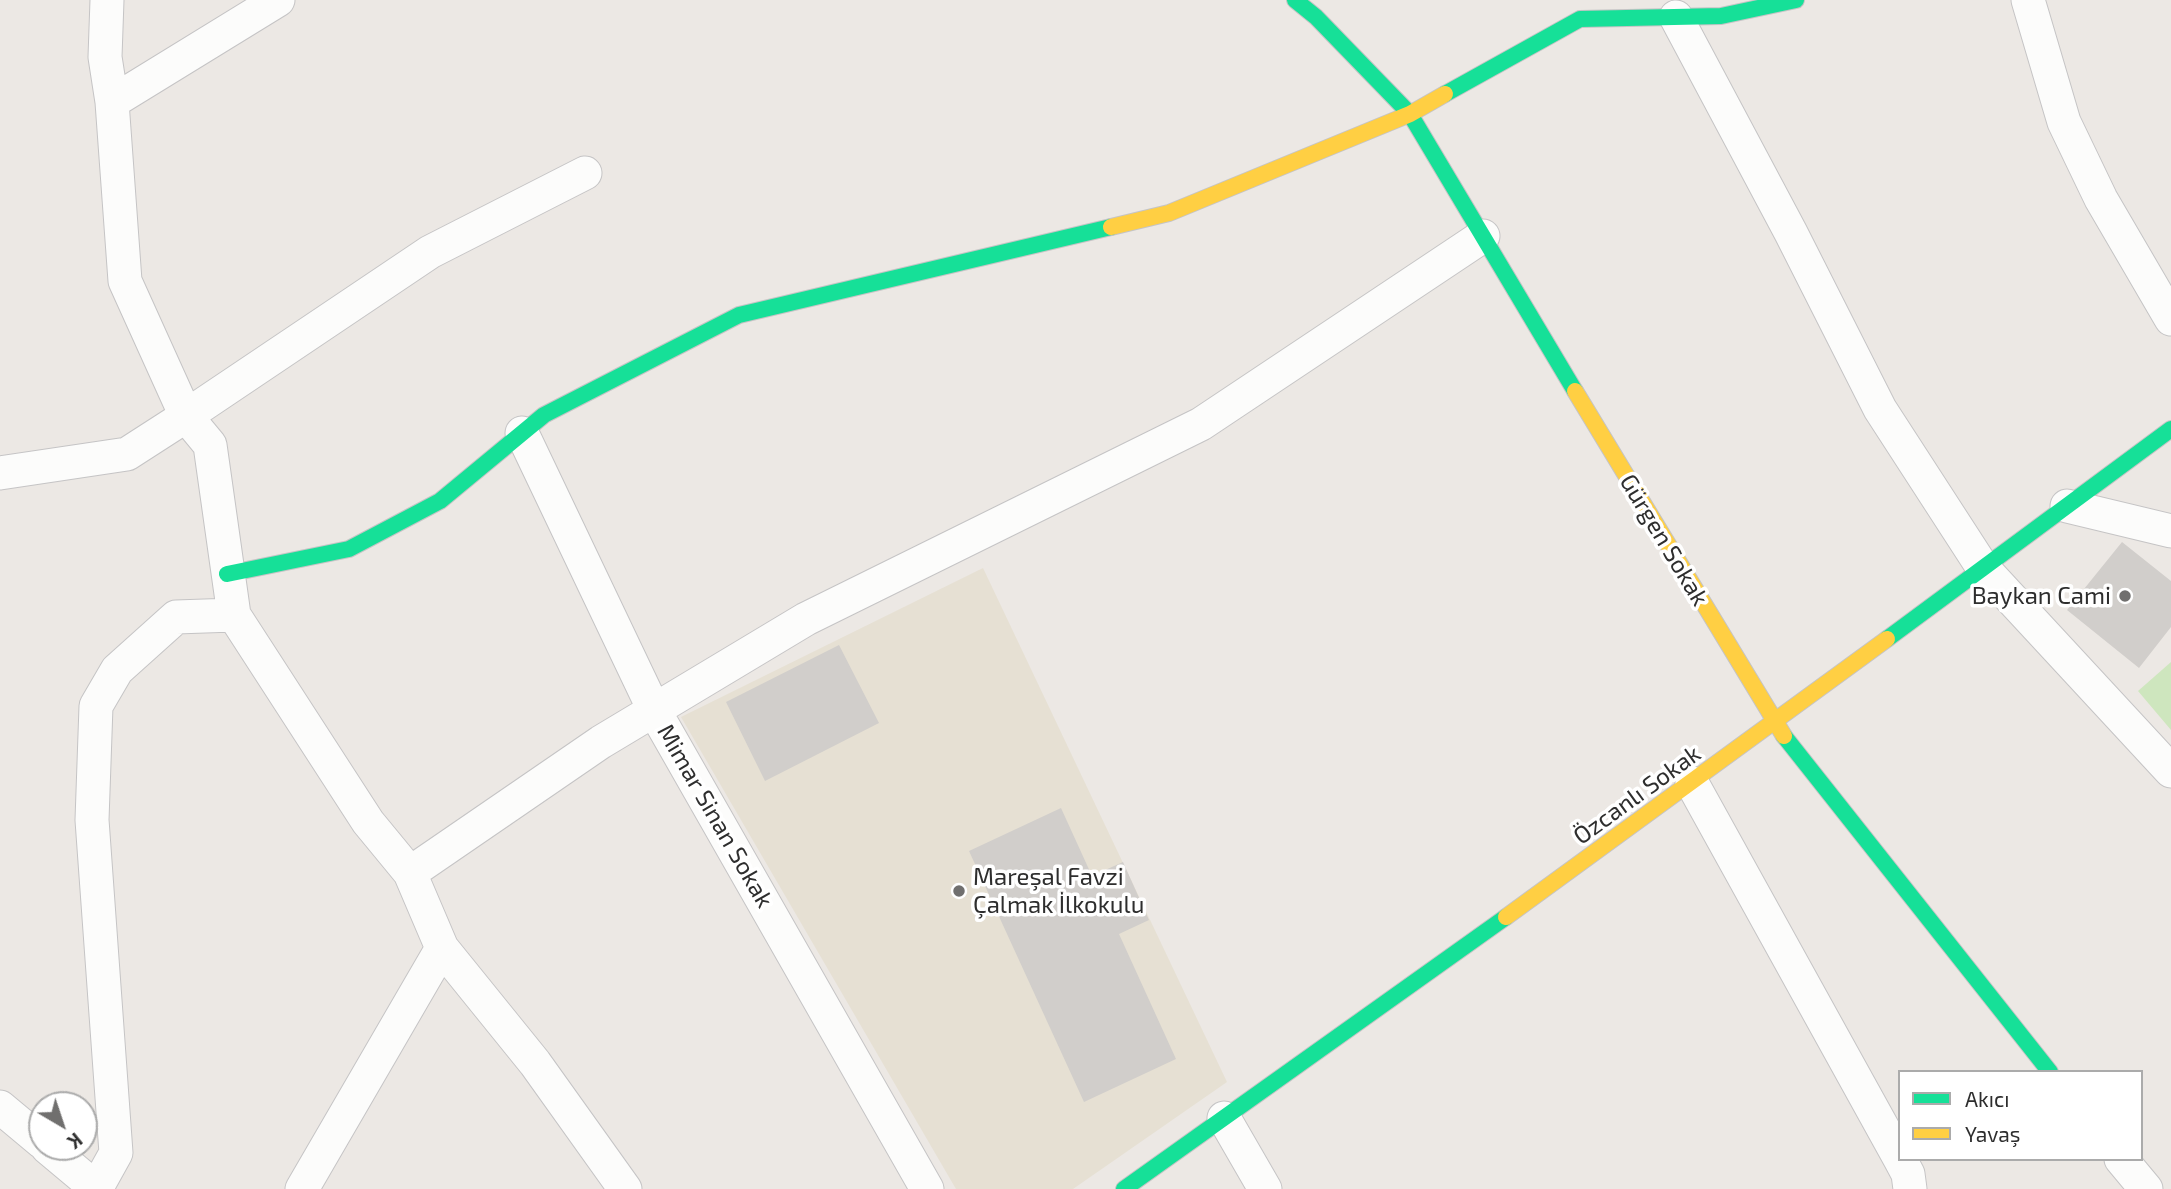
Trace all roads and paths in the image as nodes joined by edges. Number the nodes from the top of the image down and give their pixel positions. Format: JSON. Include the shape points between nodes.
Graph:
{"nodes":[{"id":1,"x":107,"y":0,"type":"edge"},
{"id":2,"x":278,"y":0,"type":"edge"},
{"id":3,"x":1295,"y":0,"type":"edge"},
{"id":4,"x":1796,"y":0,"type":"edge"},
{"id":5,"x":2028,"y":0,"type":"edge"},
{"id":6,"x":1676,"y":17,"type":"junction"},
{"id":7,"x":112,"y":102,"type":"junction"},
{"id":8,"x":1410,"y":114,"type":"junction"},
{"id":9,"x":585,"y":173,"type":"dead end"},
{"id":10,"x":1483,"y":236,"type":"junction"},
{"id":11,"x":2171,"y":319,"type":"edge"},
{"id":12,"x":186,"y":416,"type":"junction"},
{"id":13,"x":2171,"y":429,"type":"edge"},
{"id":14,"x":522,"y":433,"type":"junction"},
{"id":15,"x":0,"y":473,"type":"edge"},
{"id":16,"x":2067,"y":506,"type":"junction"},
{"id":17,"x":2171,"y":531,"type":"edge"},
{"id":18,"x":1983,"y":568,"type":"junction"},
{"id":19,"x":228,"y":574,"type":"junction"},
{"id":20,"x":234,"y":615,"type":"junction"},
{"id":21,"x":654,"y":710,"type":"junction"},
{"id":22,"x":1774,"y":723,"type":"junction"},
{"id":23,"x":2171,"y":771,"type":"edge"},
{"id":24,"x":1692,"y":783,"type":"junction"},
{"id":25,"x":410,"y":873,"type":"junction"},
{"id":26,"x":442,"y":948,"type":"junction"},
{"id":27,"x":2048,"y":1070,"type":"edge"},
{"id":28,"x":0,"y":1107,"type":"edge"},
{"id":29,"x":1223,"y":1118,"type":"junction"},
{"id":30,"x":28,"y":1130,"type":"edge"},
{"id":31,"x":1898,"y":1155,"type":"edge"},
{"id":32,"x":64,"y":1161,"type":"edge"},
{"id":33,"x":1901,"y":1161,"type":"edge"},
{"id":34,"x":2124,"y":1161,"type":"edge"},
{"id":35,"x":97,"y":1189,"type":"edge"},
{"id":36,"x":302,"y":1189,"type":"edge"},
{"id":37,"x":625,"y":1189,"type":"edge"},
{"id":38,"x":927,"y":1189,"type":"edge"},
{"id":39,"x":1124,"y":1189,"type":"edge"},
{"id":40,"x":1265,"y":1189,"type":"edge"},
{"id":41,"x":1910,"y":1189,"type":"edge"},
{"id":42,"x":2146,"y":1189,"type":"edge"}],
"edges":[{"from":1,"to":7,"type":"street","via":[[105,57]]},
{"from":2,"to":7,"type":"street"},
{"from":3,"to":8,"type":"street","name":"Gürgen Sokak"},
{"from":4,"to":6,"type":"street","via":[[1721,16]]},
{"from":5,"to":11,"type":"street","via":[[2064,122],[2101,199]]},
{"from":6,"to":8,"type":"street","via":[[1580,19]]},
{"from":6,"to":18,"type":"street","via":[[1880,409]]},
{"from":7,"to":12,"type":"street","via":[[125,281]]},
{"from":8,"to":10,"type":"street","name":"Gürgen Sokak"},
{"from":8,"to":14,"type":"street","via":[[1170,213],[739,315],[544,415]]},
{"from":9,"to":12,"type":"street","via":[[430,252]]},
{"from":10,"to":21,"type":"street","via":[[1201,424],[806,619]]},
{"from":10,"to":22,"type":"street","name":"Gürgen Sokak"},
{"from":12,"to":15,"type":"street","via":[[127,454]]},
{"from":12,"to":19,"type":"street","via":[[210,445]]},
{"from":13,"to":16,"type":"street","name":"Özcanlı Sokak"},
{"from":14,"to":19,"type":"street","via":[[440,501],[349,549]]},
{"from":14,"to":21,"type":"street","name":"Mimar Sinan Sokak"},
{"from":16,"to":17,"type":"street"},
{"from":16,"to":18,"type":"street","name":"Özcanlı Sokak"},
{"from":18,"to":22,"type":"street","name":"Özcanlı Sokak"},
{"from":18,"to":23,"type":"street"},
{"from":19,"to":20,"type":"street"},
{"from":20,"to":25,"type":"street","via":[[369,822]]},
{"from":20,"to":35,"type":"street","via":[[176,617],[117,670],[96,706],[92,820],[116,1153]]},
{"from":21,"to":25,"type":"street"},
{"from":21,"to":38,"type":"street","name":"Mimar Sinan Sokak"},
{"from":22,"to":24,"type":"street","name":"Özcanlı Sokak"},
{"from":22,"to":27,"type":"street","name":"Gürgen Sokak"},
{"from":24,"to":29,"type":"street","name":"Özcanlı Sokak"},
{"from":24,"to":31,"type":"street"},
{"from":25,"to":26,"type":"street"},
{"from":26,"to":36,"type":"street"},
{"from":26,"to":37,"type":"street","via":[[535,1063]]},
{"from":28,"to":30,"type":"street"},
{"from":29,"to":39,"type":"street","name":"Özcanlı Sokak"},
{"from":29,"to":40,"type":"street"},
{"from":32,"to":35,"type":"street"},
{"from":33,"to":41,"type":"street"},
{"from":34,"to":42,"type":"street"}]}
